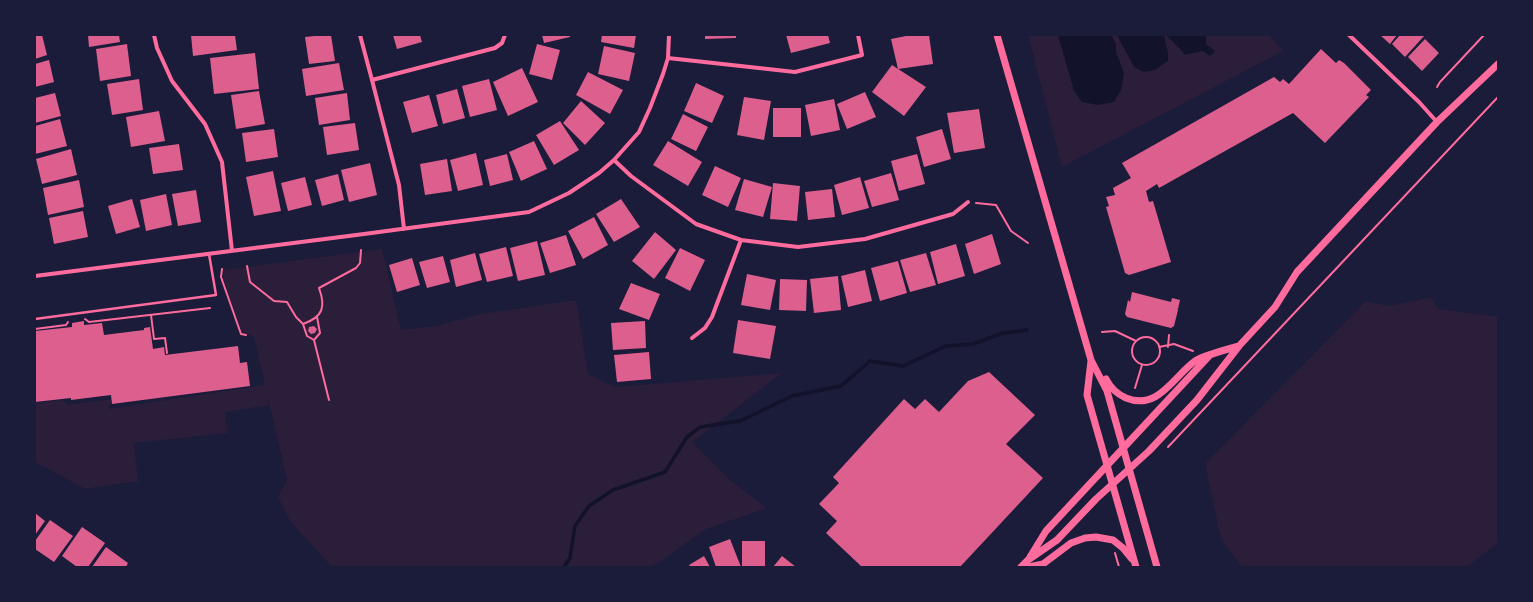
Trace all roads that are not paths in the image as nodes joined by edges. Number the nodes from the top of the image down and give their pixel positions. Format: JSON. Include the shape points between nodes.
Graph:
{"nodes":[{"id":1,"x":154,"y":35,"type":"edge"},
{"id":2,"x":360,"y":35,"type":"edge"},
{"id":3,"x":505,"y":35,"type":"edge"},
{"id":4,"x":669,"y":35,"type":"edge"},
{"id":5,"x":858,"y":35,"type":"edge"},
{"id":6,"x":997,"y":35,"type":"edge"},
{"id":7,"x":1349,"y":35,"type":"edge"},
{"id":8,"x":668,"y":58,"type":"junction"},
{"id":9,"x":1498,"y":64,"type":"edge"},
{"id":10,"x":372,"y":80,"type":"junction"},
{"id":11,"x":1437,"y":122,"type":"junction"},
{"id":12,"x":614,"y":160,"type":"junction"},
{"id":13,"x":968,"y":202,"type":"road end"},
{"id":14,"x":404,"y":229,"type":"junction"},
{"id":15,"x":742,"y":240,"type":"junction"},
{"id":16,"x":232,"y":251,"type":"junction"},
{"id":17,"x":209,"y":254,"type":"junction"},
{"id":18,"x":35,"y":276,"type":"edge"},
{"id":19,"x":35,"y":319,"type":"edge"},
{"id":20,"x":692,"y":338,"type":"dead end"},
{"id":21,"x":1085,"y":340,"type":"junction"},
{"id":22,"x":1239,"y":346,"type":"junction"},
{"id":23,"x":1209,"y":356,"type":"junction"},
{"id":24,"x":1091,"y":360,"type":"junction"},
{"id":25,"x":1124,"y":448,"type":"junction"},
{"id":26,"x":1108,"y":465,"type":"junction"},
{"id":27,"x":1130,"y":468,"type":"junction"},
{"id":28,"x":1113,"y":484,"type":"junction"},
{"id":29,"x":1029,"y":563,"type":"edge"},
{"id":30,"x":1135,"y":566,"type":"edge"},
{"id":31,"x":1021,"y":567,"type":"edge"},
{"id":32,"x":1157,"y":567,"type":"edge"}],
"edges":[{"from":1,"to":16,"type":"street","via":[[172,81],[205,124],[222,162]]},
{"from":2,"to":10,"type":"street"},
{"from":3,"to":10,"type":"street","via":[[502,43],[494,48]]},
{"from":4,"to":8,"type":"street"},
{"from":5,"to":8,"type":"street","via":[[862,55],[795,72]]},
{"from":6,"to":21,"type":"main road"},
{"from":7,"to":11,"type":"street"},
{"from":8,"to":12,"type":"street","via":[[639,132]]},
{"from":9,"to":11,"type":"main road"},
{"from":10,"to":14,"type":"street","via":[[399,185]]},
{"from":11,"to":22,"type":"main road","via":[[1297,272],[1275,307]]},
{"from":12,"to":14,"type":"street","via":[[569,193],[529,212]]},
{"from":12,"to":15,"type":"street","via":[[631,176],[696,224]]},
{"from":13,"to":15,"type":"street","via":[[953,214],[865,239],[798,247]]},
{"from":14,"to":16,"type":"street"},
{"from":15,"to":20,"type":"street","via":[[712,317]]},
{"from":16,"to":17,"type":"street"},
{"from":17,"to":18,"type":"street"},
{"from":17,"to":19,"type":"lane","via":[[216,295]]},
{"from":21,"to":23,"type":"main road","via":[[1109,385],[1121,396],[1132,400],[1147,400],[1161,394],[1196,360]]},
{"from":21,"to":24,"type":"main road"},
{"from":22,"to":23,"type":"main road"},
{"from":22,"to":27,"type":"main road","via":[[1197,400]]},
{"from":23,"to":25,"type":"main road"},
{"from":24,"to":25,"type":"main road","via":[[1107,390]]},
{"from":24,"to":26,"type":"main road","via":[[1087,396]]},
{"from":25,"to":26,"type":"main road"},
{"from":25,"to":27,"type":"main road"},
{"from":26,"to":28,"type":"main road"},
{"from":26,"to":29,"type":"main road","via":[[1046,531]]},
{"from":27,"to":28,"type":"main road"},
{"from":27,"to":32,"type":"main road"},
{"from":28,"to":29,"type":"main road","via":[[1057,540]]},
{"from":28,"to":30,"type":"main road"},
{"from":29,"to":30,"type":"main road","via":[[1043,564],[1071,543],[1096,537],[1109,538],[1118,543]]},
{"from":29,"to":31,"type":"main road"}]}
